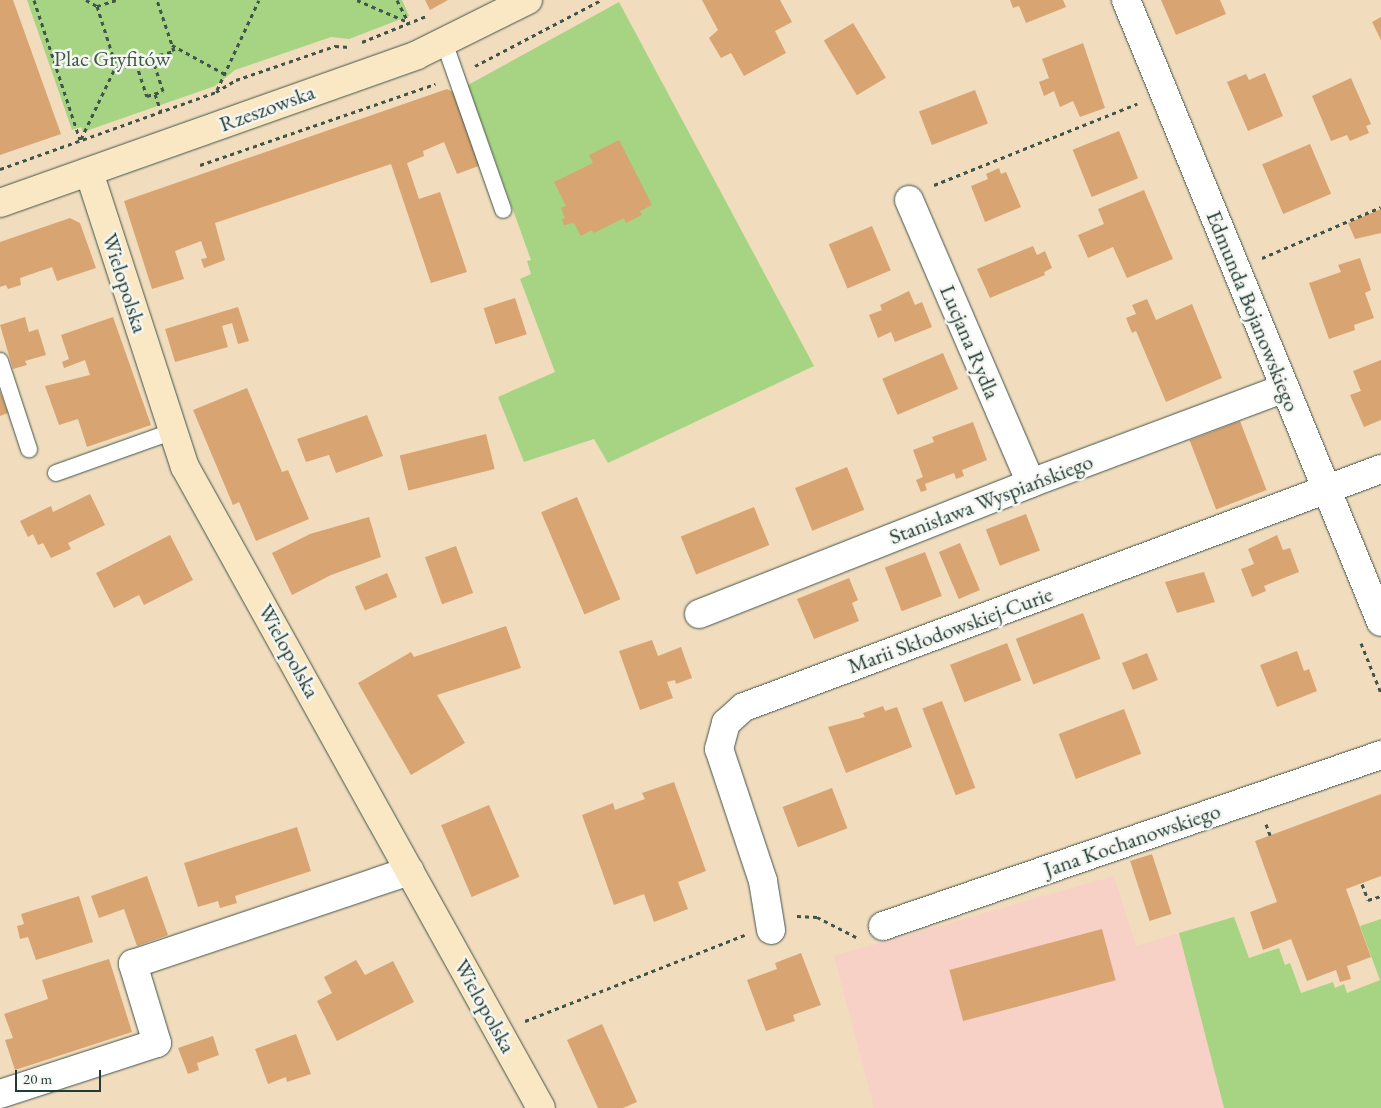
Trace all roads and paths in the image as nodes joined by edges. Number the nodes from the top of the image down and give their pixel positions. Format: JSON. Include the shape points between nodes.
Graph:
{"nodes":[{"id":1,"x":34,"y":0,"type":"edge"},
{"id":2,"x":86,"y":0,"type":"edge"},
{"id":3,"x":116,"y":0,"type":"edge"},
{"id":4,"x":157,"y":0,"type":"edge"},
{"id":5,"x":258,"y":0,"type":"edge"},
{"id":6,"x":357,"y":0,"type":"edge"},
{"id":7,"x":397,"y":0,"type":"edge"},
{"id":8,"x":528,"y":0,"type":"edge"},
{"id":9,"x":1126,"y":0,"type":"edge"},
{"id":10,"x":103,"y":2,"type":"edge"},
{"id":11,"x":97,"y":6,"type":"junction"},
{"id":12,"x":434,"y":13,"type":"dead end"},
{"id":13,"x":409,"y":23,"type":"junction"},
{"id":14,"x":444,"y":42,"type":"junction"},
{"id":15,"x":172,"y":45,"type":"junction"},
{"id":16,"x":116,"y":65,"type":"junction"},
{"id":17,"x":225,"y":74,"type":"junction"},
{"id":18,"x":216,"y":92,"type":"junction"},
{"id":19,"x":155,"y":94,"type":"dead end"},
{"id":20,"x":161,"y":111,"type":"junction"},
{"id":21,"x":1143,"y":112,"type":"dead end"},
{"id":22,"x":80,"y":140,"type":"junction"},
{"id":23,"x":0,"y":169,"type":"edge"},
{"id":24,"x":89,"y":172,"type":"junction"},
{"id":25,"x":0,"y":204,"type":"edge"},
{"id":26,"x":911,"y":205,"type":"joint"},
{"id":27,"x":1381,"y":207,"type":"edge"},
{"id":28,"x":503,"y":210,"type":"dead end"},
{"id":29,"x":1261,"y":258,"type":"dead end"},
{"id":30,"x":0,"y":361,"type":"edge"},
{"id":31,"x":1285,"y":388,"type":"junction"},
{"id":32,"x":174,"y":431,"type":"junction"},
{"id":33,"x":29,"y":449,"type":"dead end"},
{"id":34,"x":1381,"y":469,"type":"edge"},
{"id":35,"x":56,"y":473,"type":"dead end"},
{"id":36,"x":1031,"y":483,"type":"junction"},
{"id":37,"x":1326,"y":491,"type":"junction"},
{"id":38,"x":699,"y":614,"type":"dead end"},
{"id":39,"x":1381,"y":622,"type":"edge"},
{"id":40,"x":1360,"y":639,"type":"dead end"},
{"id":41,"x":1381,"y":693,"type":"edge"},
{"id":42,"x":1381,"y":755,"type":"edge"},
{"id":43,"x":410,"y":870,"type":"junction"},
{"id":44,"x":1362,"y":884,"type":"dead end"},
{"id":45,"x":1381,"y":896,"type":"edge"},
{"id":46,"x":883,"y":926,"type":"dead end"},
{"id":47,"x":771,"y":930,"type":"dead end"},
{"id":48,"x":0,"y":1094,"type":"edge"},
{"id":49,"x":542,"y":1108,"type":"edge"}],
"edges":[{"from":1,"to":22,"type":"path"},
{"from":2,"to":11,"type":"path"},
{"from":3,"to":10,"type":"path"},
{"from":4,"to":15,"type":"path"},
{"from":5,"to":17,"type":"path"},
{"from":6,"to":13,"type":"path"},
{"from":7,"to":13,"type":"path"},
{"from":8,"to":14,"type":"street","name":"Rzeszowska"},
{"from":9,"to":31,"type":"street","name":"Edmunda Bojanowskiego"},
{"from":10,"to":11,"type":"path"},
{"from":11,"to":16,"type":"path"},
{"from":12,"to":13,"type":"path"},
{"from":13,"to":18,"type":"path","via":[[348,47],[335,46],[236,80]]},
{"from":14,"to":24,"type":"street","name":"Rzeszowska"},
{"from":14,"to":28,"type":"lane"},
{"from":15,"to":16,"type":"path","via":[[174,51],[152,57],[163,91],[147,96],[136,63],[117,70]]},
{"from":15,"to":17,"type":"path"},
{"from":16,"to":22,"type":"path"},
{"from":17,"to":18,"type":"path"},
{"from":18,"to":20,"type":"path"},
{"from":19,"to":20,"type":"path"},
{"from":20,"to":22,"type":"path"},
{"from":21,"to":26,"type":"path","via":[[1140,103],[930,187],[924,194],[928,204]]},
{"from":22,"to":23,"type":"path"},
{"from":24,"to":25,"type":"street","name":"Rzeszowska"},
{"from":24,"to":32,"type":"street","name":"Wielopolska"},
{"from":26,"to":36,"type":"street","name":"Lucjana Rydla"},
{"from":27,"to":29,"type":"path"},
{"from":30,"to":33,"type":"lane"},
{"from":31,"to":36,"type":"street","name":"Stanisława Wyspiańskiego"},
{"from":31,"to":37,"type":"street","name":"Edmunda Bojanowskiego"},
{"from":32,"to":35,"type":"lane"},
{"from":32,"to":43,"type":"street","name":"Wielopolska","via":[[185,467]]},
{"from":34,"to":37,"type":"street","name":"Marii Skłodowskiej-Curie"},
{"from":36,"to":38,"type":"street","name":"Stanisława Wyspiańskiego"},
{"from":37,"to":39,"type":"street","name":"Edmunda Bojanowskiego"},
{"from":37,"to":47,"type":"street","name":"Marii Skłodowskiej-Curie","via":[[744,706],[726,723],[719,748],[763,881]]},
{"from":40,"to":41,"type":"path"},
{"from":42,"to":46,"type":"street","name":"Jana Kochanowskiego"},
{"from":43,"to":48,"type":"street","via":[[133,964],[157,1043]]},
{"from":43,"to":49,"type":"street","name":"Wielopolska"},
{"from":44,"to":45,"type":"path","via":[[1368,900]]}]}
